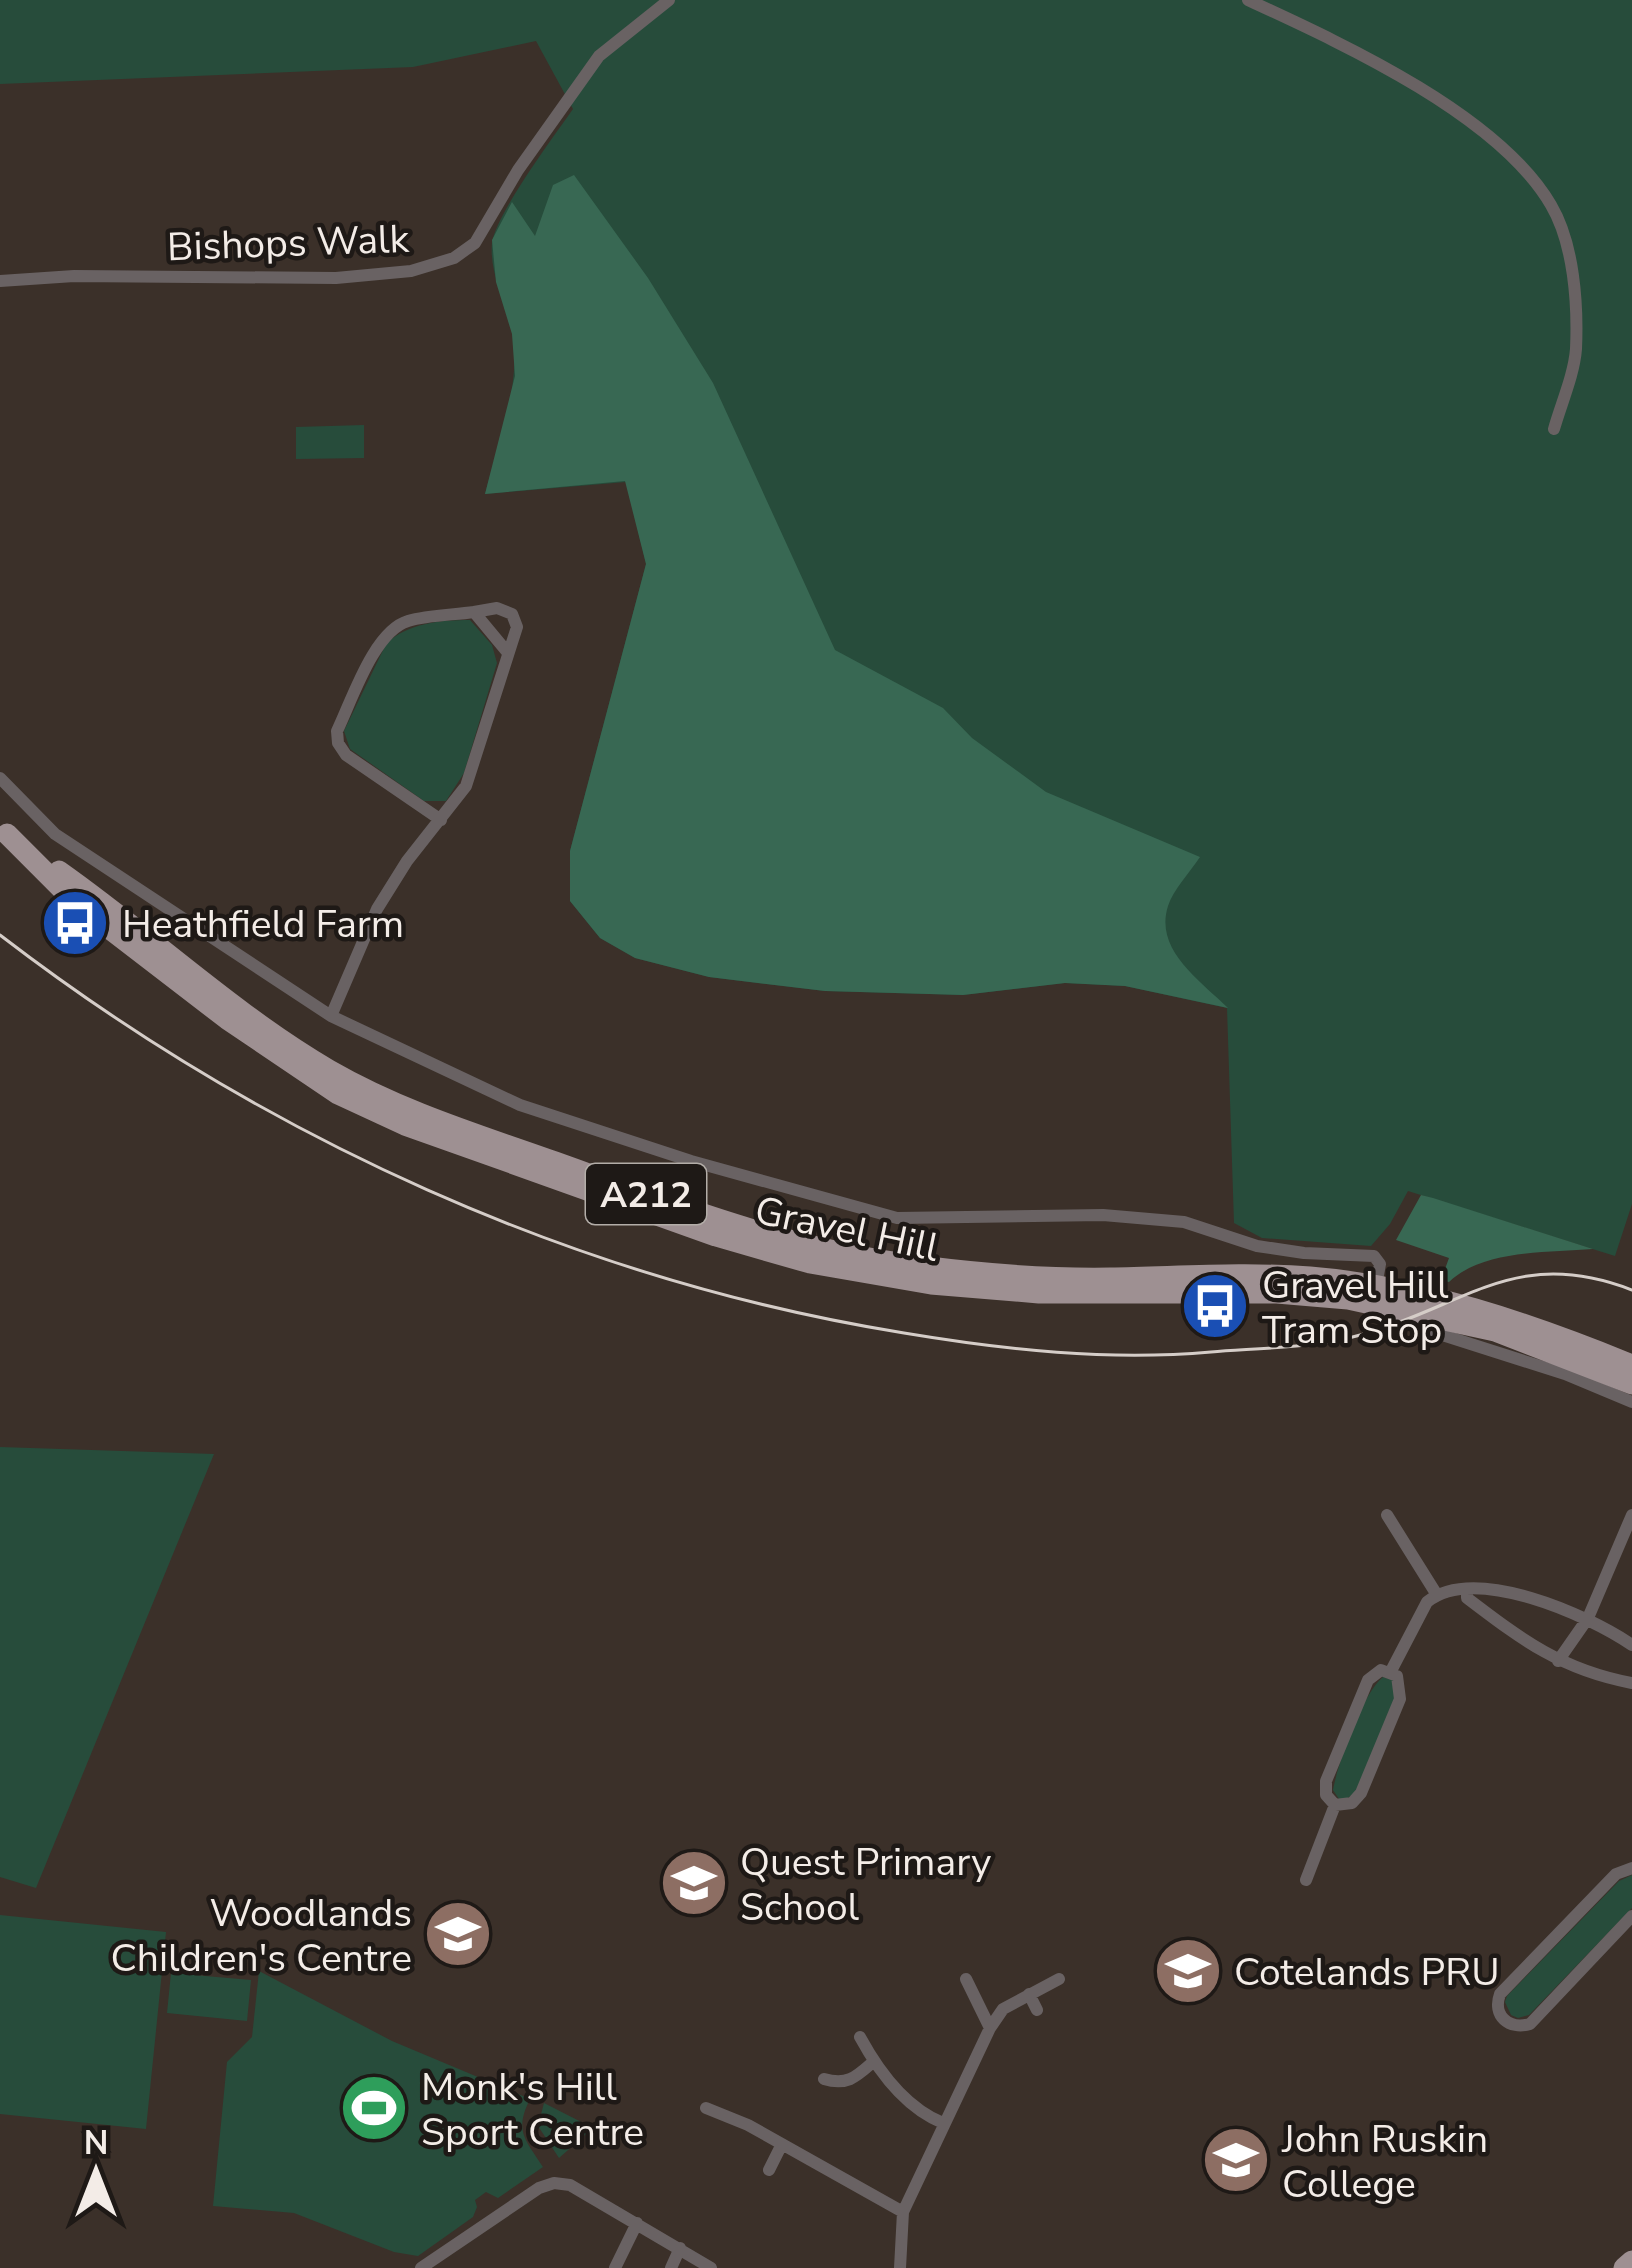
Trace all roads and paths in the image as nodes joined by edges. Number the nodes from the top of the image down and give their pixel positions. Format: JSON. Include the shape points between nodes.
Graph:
{"nodes":[{"id":1,"x":669,"y":0,"type":"edge"},
{"id":2,"x":1248,"y":0,"type":"edge"},
{"id":3,"x":0,"y":281,"type":"edge"},
{"id":4,"x":1554,"y":429,"type":"dead end"},
{"id":5,"x":475,"y":612,"type":"junction"},
{"id":6,"x":508,"y":653,"type":"junction"},
{"id":7,"x":0,"y":778,"type":"edge"},
{"id":8,"x":441,"y":820,"type":"junction"},
{"id":9,"x":3,"y":831,"type":"edge"},
{"id":10,"x":331,"y":1016,"type":"junction"},
{"id":11,"x":1378,"y":1275,"type":"junction"},
{"id":12,"x":1433,"y":1332,"type":"dead end"},
{"id":13,"x":1492,"y":1339,"type":"junction"},
{"id":14,"x":1632,"y":1364,"type":"edge"},
{"id":15,"x":1632,"y":1384,"type":"edge"},
{"id":16,"x":1632,"y":1402,"type":"edge"},
{"id":17,"x":1387,"y":1515,"type":"dead end"},
{"id":18,"x":1632,"y":1515,"type":"edge"},
{"id":19,"x":1467,"y":1590,"type":"junction"},
{"id":20,"x":1437,"y":1594,"type":"junction"},
{"id":21,"x":1588,"y":1618,"type":"junction"},
{"id":22,"x":1632,"y":1645,"type":"edge"},
{"id":23,"x":1558,"y":1661,"type":"junction"},
{"id":24,"x":1391,"y":1671,"type":"junction"},
{"id":25,"x":1632,"y":1683,"type":"edge"},
{"id":26,"x":1335,"y":1805,"type":"junction"},
{"id":27,"x":1632,"y":1868,"type":"edge"},
{"id":28,"x":1306,"y":1880,"type":"dead end"},
{"id":29,"x":1632,"y":1916,"type":"edge"},
{"id":30,"x":966,"y":1978,"type":"dead end"},
{"id":31,"x":1059,"y":1978,"type":"dead end"},
{"id":32,"x":1029,"y":1994,"type":"junction"},
{"id":33,"x":1037,"y":2010,"type":"dead end"},
{"id":34,"x":990,"y":2028,"type":"junction"},
{"id":35,"x":860,"y":2037,"type":"dead end"},
{"id":36,"x":873,"y":2062,"type":"junction"},
{"id":37,"x":824,"y":2080,"type":"dead end"},
{"id":38,"x":706,"y":2108,"type":"dead end"},
{"id":39,"x":943,"y":2122,"type":"junction"},
{"id":40,"x":782,"y":2144,"type":"junction"},
{"id":41,"x":769,"y":2170,"type":"dead end"},
{"id":42,"x":903,"y":2212,"type":"junction"},
{"id":43,"x":637,"y":2223,"type":"junction"},
{"id":44,"x":680,"y":2248,"type":"junction"},
{"id":45,"x":1632,"y":2261,"type":"edge"},
{"id":46,"x":421,"y":2268,"type":"edge"},
{"id":47,"x":615,"y":2268,"type":"edge"},
{"id":48,"x":671,"y":2268,"type":"edge"},
{"id":49,"x":711,"y":2268,"type":"edge"},
{"id":50,"x":900,"y":2268,"type":"edge"},
{"id":51,"x":1624,"y":2268,"type":"edge"}],
"edges":[{"from":1,"to":3,"type":"street","name":"Bishops Walk","via":[[599,56],[475,244],[454,258],[336,278]]},
{"from":2,"to":4,"type":"street","via":[[1449,108],[1518,160],[1552,206],[1569,253],[1576,352]]},
{"from":5,"to":6,"type":"street"},
{"from":5,"to":6,"type":"street","via":[[512,614],[517,627]]},
{"from":5,"to":8,"type":"street","via":[[393,628],[337,731],[346,755]]},
{"from":6,"to":8,"type":"street","via":[[466,786]]},
{"from":7,"to":10,"type":"street","name":"Gravel Hill","via":[[55,834]]},
{"from":8,"to":10,"type":"street","via":[[377,909]]},
{"from":9,"to":11,"type":"main road","name":"Gravel Hill","number":"A212","via":[[298,1051],[358,1085],[740,1226],[840,1253],[966,1271]]},
{"from":9,"to":13,"type":"main road","name":"Gravel Hill","number":"A212","via":[[76,903],[338,1094],[716,1236],[894,1280],[1039,1293],[1305,1294],[1400,1308]]},
{"from":10,"to":11,"type":"street","name":"Gravel Hill","via":[[520,1105],[897,1218],[1184,1222],[1257,1246],[1363,1253],[1378,1258]]},
{"from":11,"to":14,"type":"main road","name":"Gravel Hill","number":"A212"},
{"from":12,"to":13,"type":"street","name":"Gravel Hill"},
{"from":13,"to":15,"type":"main road","name":"Gravel Hill","number":"A212"},
{"from":13,"to":16,"type":"street","name":"Gravel Hill"},
{"from":17,"to":20,"type":"street"},
{"from":18,"to":21,"type":"street"},
{"from":19,"to":20,"type":"street"},
{"from":19,"to":21,"type":"street","via":[[1503,1592]]},
{"from":19,"to":23,"type":"street","via":[[1467,1598]]},
{"from":20,"to":24,"type":"street"},
{"from":21,"to":22,"type":"street"},
{"from":21,"to":23,"type":"street"},
{"from":23,"to":25,"type":"street"},
{"from":24,"to":26,"type":"street","via":[[1400,1699],[1361,1793]]},
{"from":24,"to":26,"type":"street","via":[[1367,1680],[1326,1781]]},
{"from":26,"to":28,"type":"street"},
{"from":27,"to":29,"type":"street","via":[[1616,1874],[1500,1994],[1502,2019],[1530,2024]]},
{"from":30,"to":34,"type":"street"},
{"from":31,"to":32,"type":"street"},
{"from":32,"to":33,"type":"street"},
{"from":32,"to":34,"type":"street"},
{"from":34,"to":39,"type":"street"},
{"from":35,"to":36,"type":"street"},
{"from":36,"to":37,"type":"street","via":[[853,2080]]},
{"from":36,"to":39,"type":"street","via":[[925,2115]]},
{"from":38,"to":40,"type":"street"},
{"from":39,"to":42,"type":"street"},
{"from":40,"to":41,"type":"street"},
{"from":40,"to":42,"type":"street"},
{"from":42,"to":50,"type":"street"},
{"from":43,"to":44,"type":"street"},
{"from":43,"to":46,"type":"street","via":[[554,2183]]},
{"from":43,"to":47,"type":"street"},
{"from":44,"to":48,"type":"street"},
{"from":44,"to":49,"type":"street"},
{"from":45,"to":51,"type":"main road"}]}
